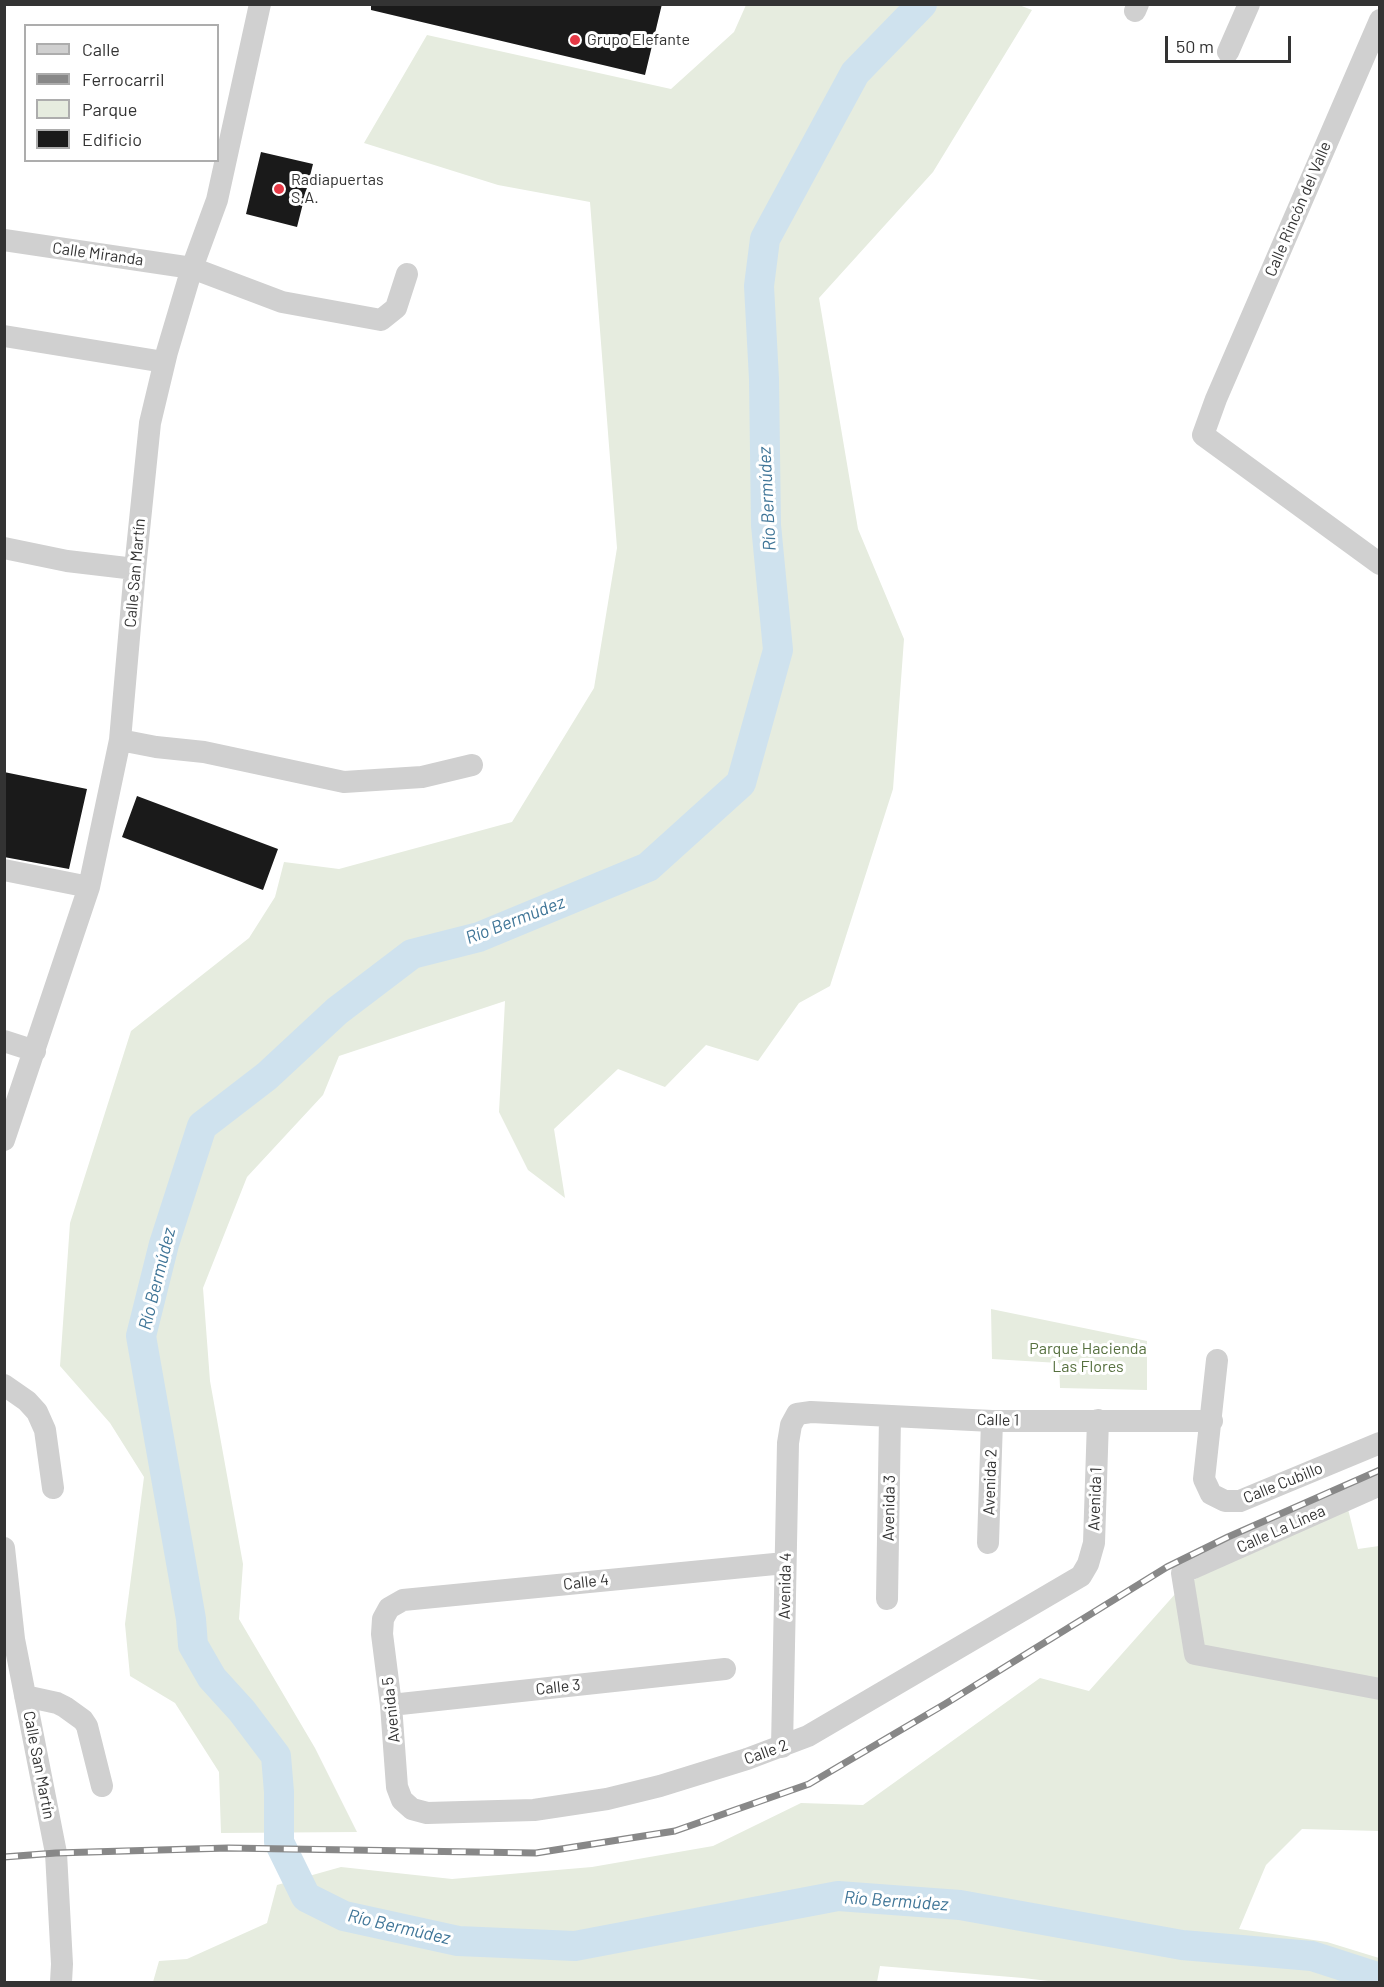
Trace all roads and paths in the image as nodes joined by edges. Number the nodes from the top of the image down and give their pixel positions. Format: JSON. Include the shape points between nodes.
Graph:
{"nodes":[{"id":1,"x":260,"y":4,"type":"edge"},
{"id":2,"x":1249,"y":4,"type":"edge"},
{"id":3,"x":1380,"y":20,"type":"edge"},
{"id":4,"x":1228,"y":52,"type":"dead end"},
{"id":5,"x":4,"y":240,"type":"edge"},
{"id":6,"x":192,"y":268,"type":"junction"},
{"id":7,"x":407,"y":274,"type":"dead end"},
{"id":8,"x":4,"y":336,"type":"edge"},
{"id":9,"x":164,"y":362,"type":"junction"},
{"id":10,"x":4,"y":548,"type":"edge"},
{"id":11,"x":1380,"y":564,"type":"edge"},
{"id":12,"x":135,"y":569,"type":"junction"},
{"id":13,"x":120,"y":740,"type":"junction"},
{"id":14,"x":472,"y":765,"type":"dead end"},
{"id":15,"x":4,"y":870,"type":"edge"},
{"id":16,"x":89,"y":887,"type":"junction"},
{"id":17,"x":4,"y":1041,"type":"edge"},
{"id":18,"x":35,"y":1051,"type":"junction"},
{"id":19,"x":5,"y":1138,"type":"edge"},
{"id":20,"x":1217,"y":1360,"type":"dead end"},
{"id":21,"x":4,"y":1385,"type":"edge"},
{"id":22,"x":890,"y":1417,"type":"junction"},
{"id":23,"x":1098,"y":1420,"type":"junction"},
{"id":24,"x":992,"y":1421,"type":"junction"},
{"id":25,"x":1212,"y":1421,"type":"junction"},
{"id":26,"x":791,"y":1425,"type":"joint"},
{"id":27,"x":1380,"y":1443,"type":"edge"},
{"id":28,"x":1380,"y":1485,"type":"edge"},
{"id":29,"x":53,"y":1488,"type":"dead end"},
{"id":30,"x":988,"y":1543,"type":"dead end"},
{"id":31,"x":4,"y":1548,"type":"edge"},
{"id":32,"x":5,"y":1554,"type":"edge"},
{"id":33,"x":785,"y":1563,"type":"junction"},
{"id":34,"x":1082,"y":1576,"type":"joint"},
{"id":35,"x":887,"y":1599,"type":"dead end"},
{"id":36,"x":389,"y":1608,"type":"joint"},
{"id":37,"x":9,"y":1637,"type":"edge"},
{"id":38,"x":725,"y":1669,"type":"dead end"},
{"id":39,"x":1380,"y":1689,"type":"edge"},
{"id":40,"x":25,"y":1696,"type":"junction"},
{"id":41,"x":391,"y":1705,"type":"junction"},
{"id":42,"x":782,"y":1747,"type":"junction"},
{"id":43,"x":102,"y":1786,"type":"dead end"},
{"id":44,"x":412,"y":1809,"type":"joint"},
{"id":45,"x":61,"y":1983,"type":"edge"}],
"edges":[{"from":1,"to":6,"type":"street","name":"Calle San Martín","via":[[217,200]]},
{"from":2,"to":4,"type":"street"},
{"from":3,"to":11,"type":"street","name":"Calle Rincón del Valle","via":[[1203,435]]},
{"from":5,"to":6,"type":"street","name":"Calle Miranda"},
{"from":6,"to":7,"type":"street","name":"Calle Miranda","via":[[282,302],[381,320],[396,308]]},
{"from":6,"to":9,"type":"street","name":"Calle San Martín"},
{"from":8,"to":9,"type":"street"},
{"from":9,"to":12,"type":"street","name":"Calle San Martín","via":[[150,423]]},
{"from":10,"to":12,"type":"street"},
{"from":12,"to":13,"type":"street","name":"Calle San Martín"},
{"from":13,"to":14,"type":"street","via":[[204,752],[344,782],[422,777]]},
{"from":13,"to":16,"type":"street","name":"Calle San Martín"},
{"from":15,"to":16,"type":"street"},
{"from":16,"to":18,"type":"street","name":"Calle San Martín"},
{"from":17,"to":18,"type":"street"},
{"from":18,"to":19,"type":"street","name":"Calle San Martín"},
{"from":20,"to":25,"type":"street","name":"Calle Cubillo"},
{"from":21,"to":29,"type":"street","via":[[37,1412],[45,1430]]},
{"from":22,"to":24,"type":"street","name":"Calle 1"},
{"from":22,"to":26,"type":"street","name":"Calle 1","via":[[811,1412],[797,1414]]},
{"from":22,"to":35,"type":"street","name":"Avenida 3"},
{"from":23,"to":24,"type":"street","name":"Calle 1"},
{"from":23,"to":25,"type":"street","name":"Calle 1"},
{"from":23,"to":34,"type":"street","name":"Avenida 1","via":[[1094,1543]]},
{"from":24,"to":30,"type":"street","name":"Avenida 2"},
{"from":25,"to":27,"type":"street","name":"Calle Cubillo","via":[[1204,1479],[1211,1494],[1225,1501],[1240,1501]]},
{"from":26,"to":33,"type":"street","name":"Avenida 4"},
{"from":28,"to":39,"type":"street","name":"Calle La Línea","via":[[1182,1573],[1195,1654]]},
{"from":31,"to":32,"type":"street","name":"Calle San Martín"},
{"from":32,"to":37,"type":"street","name":"Calle San Martín"},
{"from":33,"to":36,"type":"street","name":"Calle 4","via":[[403,1600]]},
{"from":33,"to":42,"type":"street","name":"Avenida 4"},
{"from":34,"to":42,"type":"street","name":"Calle 2","via":[[808,1736]]},
{"from":36,"to":41,"type":"street","name":"Avenida 5","via":[[382,1634]]},
{"from":37,"to":40,"type":"street","name":"Calle San Martín"},
{"from":38,"to":41,"type":"street","name":"Calle 3"},
{"from":40,"to":43,"type":"street","via":[[57,1703],[83,1720]]},
{"from":40,"to":45,"type":"street","name":"Calle San Martín","via":[[56,1853]]},
{"from":41,"to":44,"type":"street","name":"Avenida 5","via":[[398,1786],[402,1800]]},
{"from":42,"to":44,"type":"street","name":"Calle 2","via":[[607,1799],[534,1810],[427,1813]]}]}
